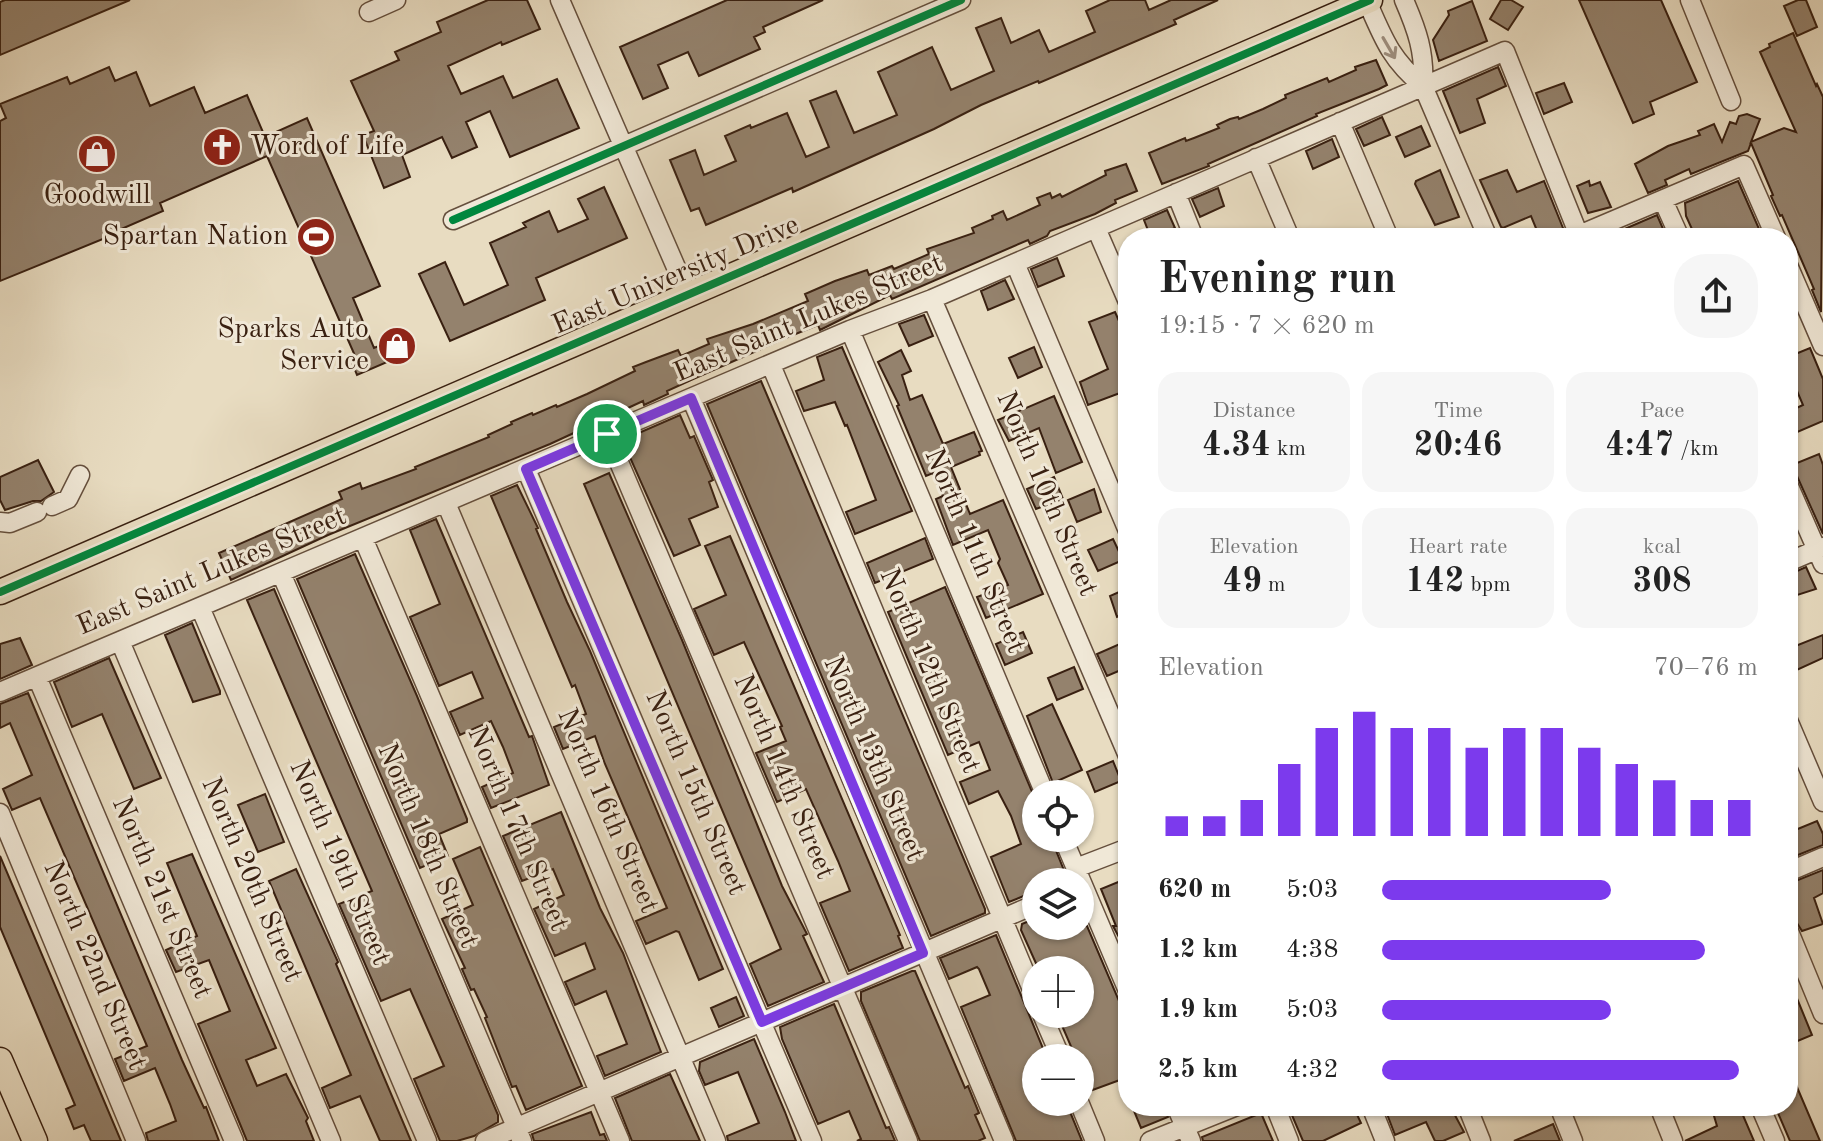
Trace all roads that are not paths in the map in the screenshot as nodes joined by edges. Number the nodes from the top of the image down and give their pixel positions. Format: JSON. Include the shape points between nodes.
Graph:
{"nodes":[{"id":1,"x":396,"y":0,"type":"edge"},
{"id":2,"x":560,"y":0,"type":"edge"},
{"id":3,"x":961,"y":0,"type":"edge"},
{"id":4,"x":1404,"y":0,"type":"edge"},
{"id":5,"x":1690,"y":0,"type":"edge"},
{"id":6,"x":1368,"y":1,"type":"edge"},
{"id":7,"x":369,"y":12,"type":"dead end"},
{"id":8,"x":1423,"y":86,"type":"junction"},
{"id":9,"x":1731,"y":101,"type":"dead end"},
{"id":10,"x":1340,"y":122,"type":"junction"},
{"id":11,"x":623,"y":147,"type":"junction"},
{"id":12,"x":1256,"y":158,"type":"junction"},
{"id":13,"x":1176,"y":193,"type":"junction"},
{"id":14,"x":1663,"y":200,"type":"junction"},
{"id":15,"x":453,"y":220,"type":"dead end"},
{"id":16,"x":1096,"y":228,"type":"junction"},
{"id":17,"x":1190,"y":228,"type":"edge"},
{"id":18,"x":1286,"y":228,"type":"edge"},
{"id":19,"x":1385,"y":228,"type":"edge"},
{"id":20,"x":1484,"y":228,"type":"edge"},
{"id":21,"x":1576,"y":228,"type":"edge"},
{"id":22,"x":1600,"y":228,"type":"edge"},
{"id":23,"x":1676,"y":228,"type":"edge"},
{"id":24,"x":1772,"y":228,"type":"edge"},
{"id":25,"x":1015,"y":263,"type":"junction"},
{"id":26,"x":1118,"y":279,"type":"edge"},
{"id":27,"x":1798,"y":288,"type":"edge"},
{"id":28,"x":688,"y":295,"type":"junction"},
{"id":29,"x":932,"y":299,"type":"junction"},
{"id":30,"x":850,"y":330,"type":"junction"},
{"id":31,"x":1823,"y":346,"type":"edge"},
{"id":32,"x":771,"y":365,"type":"junction"},
{"id":33,"x":691,"y":398,"type":"junction"},
{"id":34,"x":607,"y":434,"type":"junction"},
{"id":35,"x":526,"y":469,"type":"junction"},
{"id":36,"x":80,"y":475,"type":"dead end"},
{"id":37,"x":446,"y":503,"type":"junction"},
{"id":38,"x":1798,"y":505,"type":"edge"},
{"id":39,"x":1118,"y":507,"type":"edge"},
{"id":40,"x":0,"y":522,"type":"edge"},
{"id":41,"x":363,"y":538,"type":"junction"},
{"id":42,"x":1821,"y":554,"type":"edge"},
{"id":43,"x":1798,"y":560,"type":"edge"},
{"id":44,"x":281,"y":573,"type":"junction"},
{"id":45,"x":0,"y":592,"type":"edge"},
{"id":46,"x":200,"y":607,"type":"junction"},
{"id":47,"x":120,"y":641,"type":"junction"},
{"id":48,"x":37,"y":677,"type":"junction"},
{"id":49,"x":0,"y":692,"type":"edge"},
{"id":50,"x":1118,"y":733,"type":"edge"},
{"id":51,"x":1798,"y":743,"type":"edge"},
{"id":52,"x":1039,"y":780,"type":"edge"},
{"id":53,"x":1823,"y":802,"type":"edge"},
{"id":54,"x":0,"y":813,"type":"edge"},
{"id":55,"x":1118,"y":854,"type":"edge"},
{"id":56,"x":1823,"y":857,"type":"edge"},
{"id":57,"x":1798,"y":868,"type":"edge"},
{"id":58,"x":1094,"y":870,"type":"edge"},
{"id":59,"x":1022,"y":910,"type":"edge"},
{"id":60,"x":1094,"y":913,"type":"edge"},
{"id":61,"x":1002,"y":919,"type":"junction"},
{"id":62,"x":923,"y":953,"type":"junction"},
{"id":63,"x":1798,"y":953,"type":"edge"},
{"id":64,"x":1022,"y":966,"type":"edge"},
{"id":65,"x":1118,"y":968,"type":"edge"},
{"id":66,"x":843,"y":987,"type":"junction"},
{"id":67,"x":1823,"y":1014,"type":"edge"},
{"id":68,"x":762,"y":1022,"type":"junction"},
{"id":69,"x":681,"y":1057,"type":"junction"},
{"id":70,"x":0,"y":1060,"type":"edge"},
{"id":71,"x":599,"y":1092,"type":"junction"},
{"id":72,"x":1085,"y":1116,"type":"edge"},
{"id":73,"x":1220,"y":1116,"type":"edge"},
{"id":74,"x":1279,"y":1116,"type":"edge"},
{"id":75,"x":1375,"y":1116,"type":"edge"},
{"id":76,"x":1471,"y":1116,"type":"edge"},
{"id":77,"x":1563,"y":1116,"type":"edge"},
{"id":78,"x":1663,"y":1116,"type":"edge"},
{"id":79,"x":1764,"y":1116,"type":"edge"},
{"id":80,"x":519,"y":1134,"type":"edge"},
{"id":81,"x":1188,"y":1134,"type":"edge"},
{"id":82,"x":35,"y":1141,"type":"edge"},
{"id":83,"x":136,"y":1141,"type":"edge"},
{"id":84,"x":234,"y":1141,"type":"edge"},
{"id":85,"x":331,"y":1141,"type":"edge"},
{"id":86,"x":427,"y":1141,"type":"edge"},
{"id":87,"x":485,"y":1141,"type":"edge"},
{"id":88,"x":620,"y":1141,"type":"edge"},
{"id":89,"x":716,"y":1141,"type":"edge"},
{"id":90,"x":812,"y":1141,"type":"edge"},
{"id":91,"x":908,"y":1141,"type":"edge"},
{"id":92,"x":1004,"y":1141,"type":"edge"},
{"id":93,"x":1095,"y":1141,"type":"edge"},
{"id":94,"x":1150,"y":1141,"type":"edge"},
{"id":95,"x":1289,"y":1141,"type":"edge"},
{"id":96,"x":1385,"y":1141,"type":"edge"},
{"id":97,"x":1481,"y":1141,"type":"edge"},
{"id":98,"x":1573,"y":1141,"type":"edge"},
{"id":99,"x":1673,"y":1141,"type":"edge"},
{"id":100,"x":1775,"y":1141,"type":"edge"}],
"edges":[{"from":1,"to":7,"type":"street"},
{"from":2,"to":11,"type":"street"},
{"from":3,"to":11,"type":"street"},
{"from":4,"to":8,"type":"street","via":[[1424,60]]},
{"from":5,"to":9,"type":"street"},
{"from":6,"to":8,"type":"street","one_way":true,"via":[[1401,68]]},
{"from":6,"to":28,"type":"main road","name":"East University Drive"},
{"from":8,"to":10,"type":"street","name":"East Saint Lukes Street"},
{"from":8,"to":20,"type":"street"},
{"from":8,"to":21,"type":"street","name":"East Saint Lukes Street","via":[[1505,51]]},
{"from":10,"to":12,"type":"street","name":"East Saint Lukes Street"},
{"from":10,"to":19,"type":"street"},
{"from":11,"to":15,"type":"street"},
{"from":11,"to":28,"type":"street"},
{"from":12,"to":13,"type":"street","name":"East Saint Lukes Street"},
{"from":12,"to":18,"type":"street"},
{"from":13,"to":16,"type":"street","name":"East Saint Lukes Street"},
{"from":13,"to":17,"type":"street"},
{"from":14,"to":22,"type":"street"},
{"from":14,"to":23,"type":"street"},
{"from":14,"to":24,"type":"street","via":[[1744,165]]},
{"from":16,"to":25,"type":"street","name":"East Saint Lukes Street"},
{"from":16,"to":26,"type":"street"},
{"from":25,"to":29,"type":"street","name":"East Saint Lukes Street"},
{"from":25,"to":39,"type":"street"},
{"from":27,"to":31,"type":"street"},
{"from":28,"to":45,"type":"main road","name":"East University Drive"},
{"from":29,"to":30,"type":"street","name":"East Saint Lukes Street"},
{"from":29,"to":50,"type":"street","name":"North 10th Street"},
{"from":30,"to":32,"type":"street","name":"East Saint Lukes Street"},
{"from":30,"to":52,"type":"street","name":"North 11th Street"},
{"from":32,"to":33,"type":"street","name":"East Saint Lukes Street"},
{"from":32,"to":61,"type":"street","name":"North 12th Street"},
{"from":33,"to":34,"type":"street","name":"East Saint Lukes Street"},
{"from":33,"to":62,"type":"street","name":"North 13th Street"},
{"from":34,"to":35,"type":"street","name":"East Saint Lukes Street"},
{"from":34,"to":66,"type":"street","name":"North 14th Street"},
{"from":35,"to":37,"type":"street","name":"East Saint Lukes Street"},
{"from":35,"to":68,"type":"street","name":"North 15th Street"},
{"from":36,"to":40,"type":"street","via":[[68,499],[10,523]]},
{"from":37,"to":41,"type":"street","name":"East Saint Lukes Street"},
{"from":37,"to":69,"type":"street","name":"North 16th Street"},
{"from":38,"to":42,"type":"street"},
{"from":41,"to":44,"type":"street","name":"East Saint Lukes Street"},
{"from":41,"to":71,"type":"street","name":"North 17th Street"},
{"from":42,"to":43,"type":"street"},
{"from":44,"to":46,"type":"street","name":"East Saint Lukes Street"},
{"from":44,"to":80,"type":"street","name":"North 18th Street"},
{"from":46,"to":47,"type":"street","name":"East Saint Lukes Street"},
{"from":46,"to":86,"type":"street","name":"North 19th Street"},
{"from":47,"to":48,"type":"street","name":"East Saint Lukes Street"},
{"from":47,"to":85,"type":"street","name":"North 20th Street"},
{"from":48,"to":49,"type":"street","name":"East Saint Lukes Street"},
{"from":48,"to":84,"type":"street","name":"North 21st Street"},
{"from":51,"to":53,"type":"street"},
{"from":54,"to":83,"type":"street","name":"North 22nd Street"},
{"from":55,"to":58,"type":"street"},
{"from":56,"to":57,"type":"street"},
{"from":59,"to":61,"type":"street"},
{"from":60,"to":65,"type":"street"},
{"from":61,"to":62,"type":"street"},
{"from":61,"to":64,"type":"street","name":"North 12th Street"},
{"from":62,"to":66,"type":"street"},
{"from":62,"to":92,"type":"street","name":"North 13th Street"},
{"from":63,"to":67,"type":"street"},
{"from":66,"to":68,"type":"street"},
{"from":66,"to":91,"type":"street","name":"North 14th Street"},
{"from":68,"to":69,"type":"street"},
{"from":68,"to":90,"type":"street","name":"North 15th Street"},
{"from":69,"to":71,"type":"street"},
{"from":69,"to":89,"type":"street","name":"North 16th Street"},
{"from":70,"to":82,"type":"main road"},
{"from":71,"to":80,"type":"street"},
{"from":71,"to":88,"type":"street","name":"North 17th Street"},
{"from":72,"to":93,"type":"street"},
{"from":73,"to":81,"type":"street"},
{"from":74,"to":95,"type":"street"},
{"from":75,"to":96,"type":"street"},
{"from":76,"to":97,"type":"street"},
{"from":77,"to":98,"type":"street"},
{"from":78,"to":99,"type":"street"},
{"from":79,"to":100,"type":"street"},
{"from":80,"to":87,"type":"street"},
{"from":81,"to":94,"type":"street"}]}
